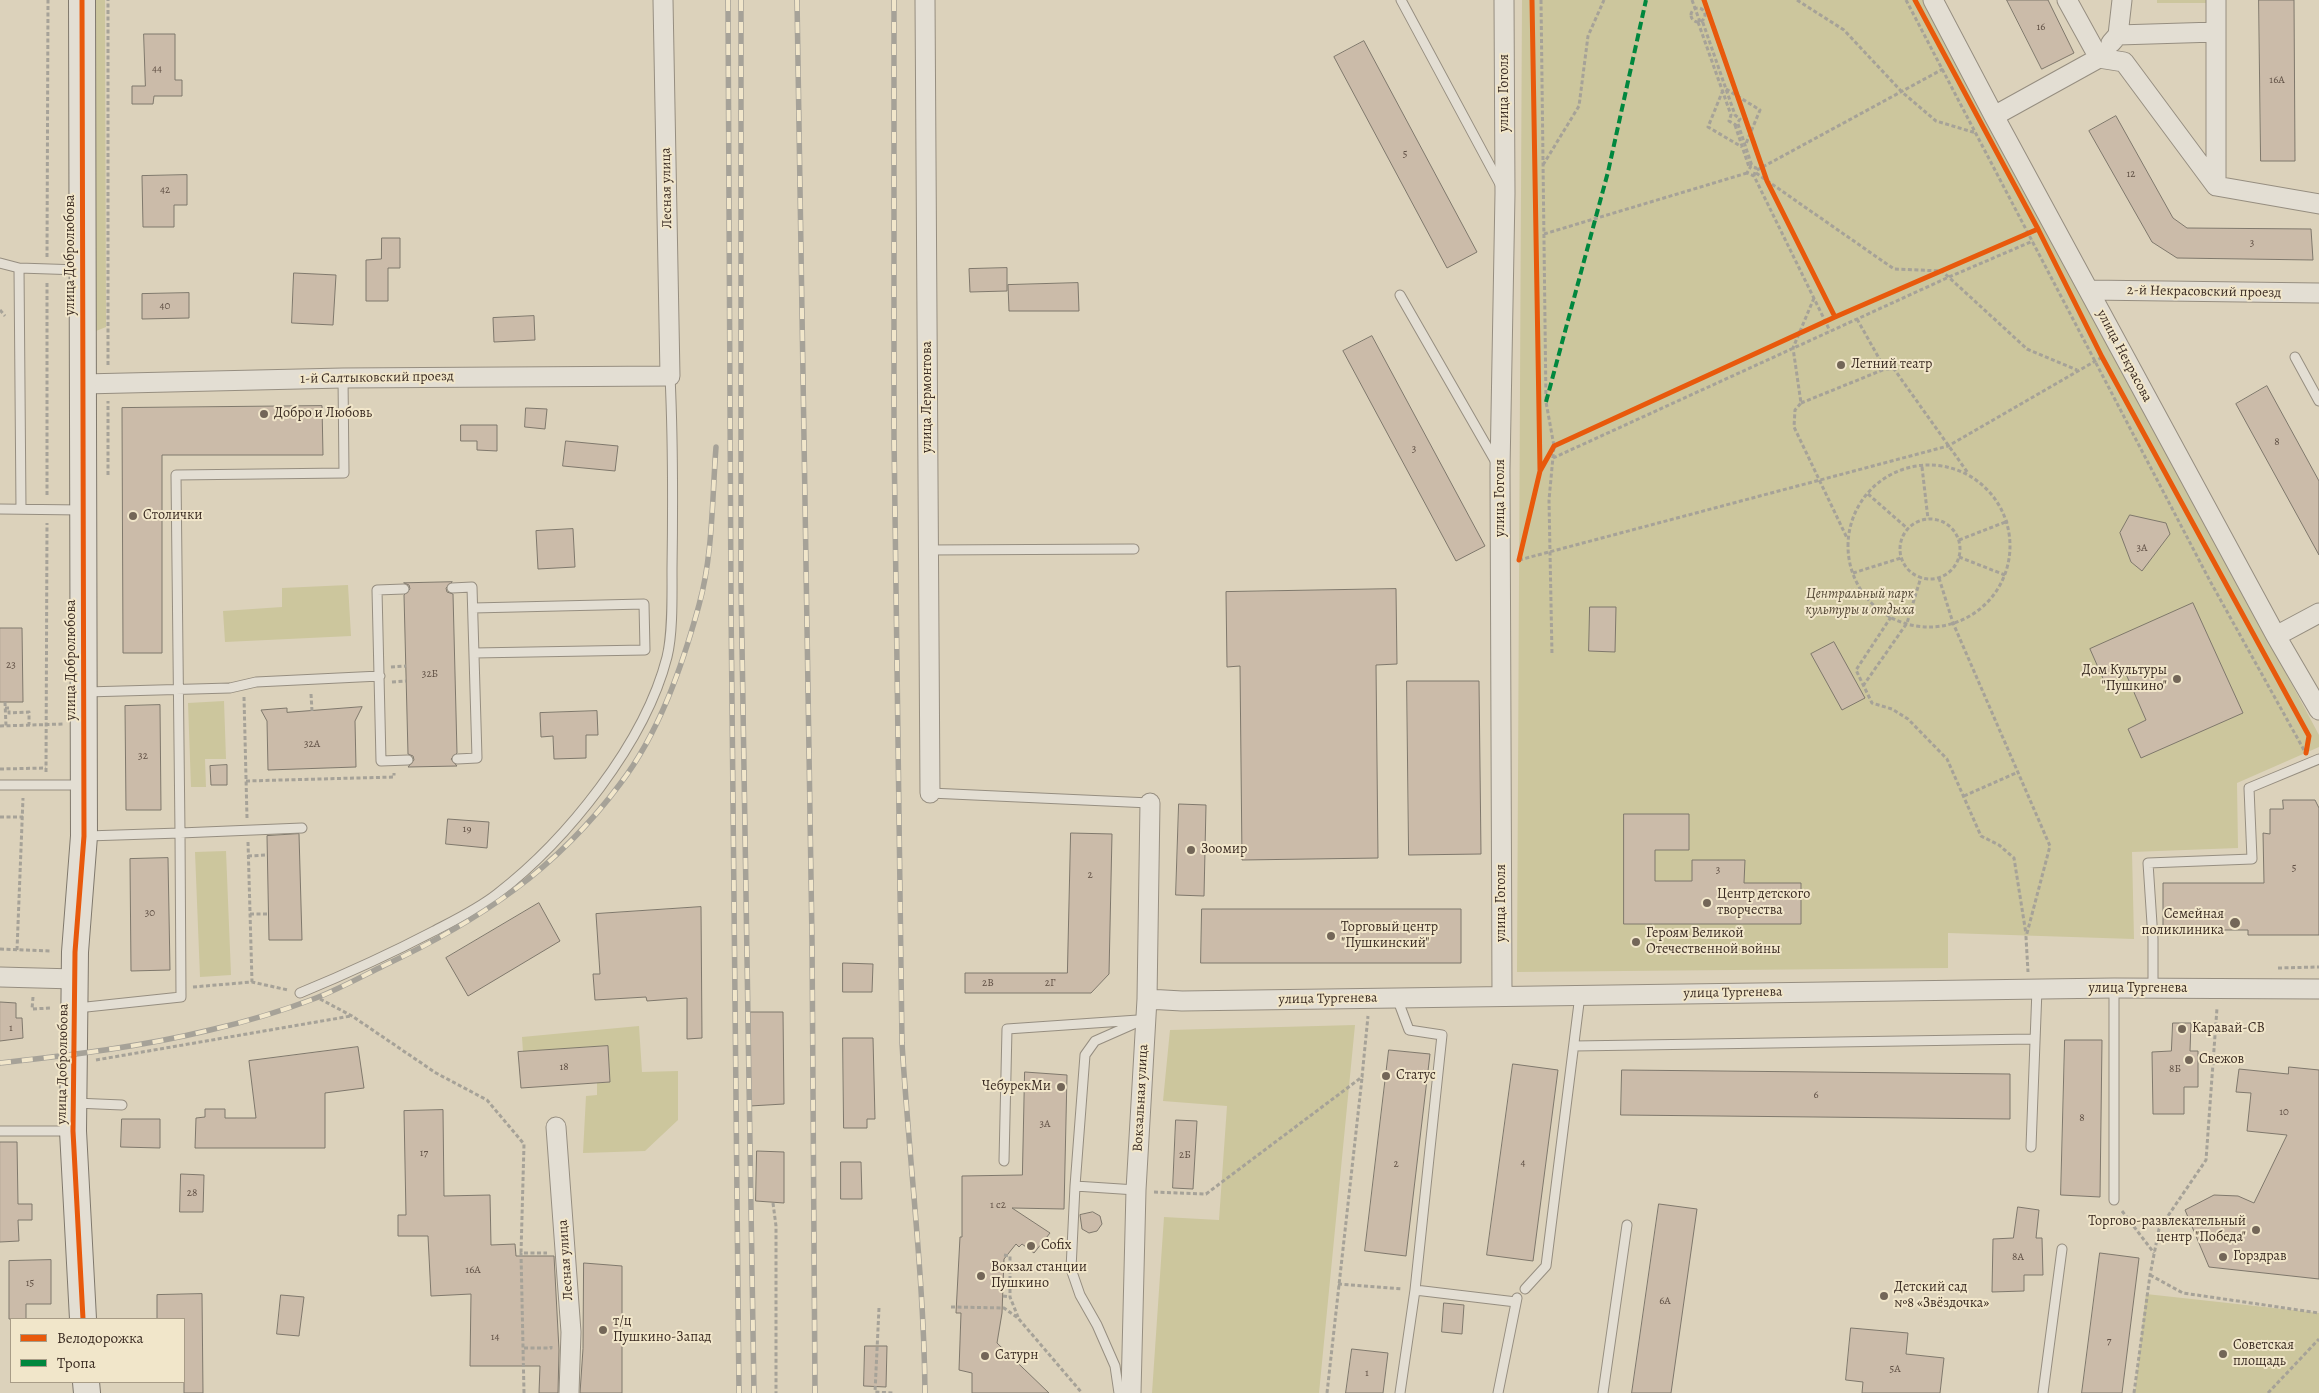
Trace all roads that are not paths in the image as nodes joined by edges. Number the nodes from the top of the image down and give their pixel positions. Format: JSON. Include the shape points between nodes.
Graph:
{"nodes":[{"id":1,"x":82,"y":0,"type":"edge"},
{"id":2,"x":663,"y":0,"type":"edge"},
{"id":3,"x":925,"y":0,"type":"edge"},
{"id":4,"x":1401,"y":0,"type":"edge"},
{"id":5,"x":1504,"y":0,"type":"edge"},
{"id":6,"x":1933,"y":0,"type":"edge"},
{"id":7,"x":2068,"y":0,"type":"edge"},
{"id":8,"x":2122,"y":0,"type":"edge"},
{"id":9,"x":2216,"y":0,"type":"edge"},
{"id":10,"x":2216,"y":32,"type":"junction"},
{"id":11,"x":2118,"y":35,"type":"junction"},
{"id":12,"x":2099,"y":58,"type":"junction"},
{"id":13,"x":1994,"y":116,"type":"junction"},
{"id":14,"x":2216,"y":186,"type":"junction"},
{"id":15,"x":1505,"y":193,"type":"junction"},
{"id":16,"x":2319,"y":204,"type":"edge"},
{"id":17,"x":0,"y":263,"type":"edge"},
{"id":18,"x":19,"y":268,"type":"junction"},
{"id":19,"x":82,"y":270,"type":"junction"},
{"id":20,"x":2089,"y":290,"type":"junction"},
{"id":21,"x":2319,"y":293,"type":"edge"},
{"id":22,"x":1400,"y":295,"type":"dead end"},
{"id":23,"x":2295,"y":357,"type":"dead end"},
{"id":24,"x":670,"y":376,"type":"junction"},
{"id":25,"x":343,"y":378,"type":"junction"},
{"id":26,"x":83,"y":384,"type":"junction"},
{"id":27,"x":2319,"y":401,"type":"edge"},
{"id":28,"x":1500,"y":470,"type":"junction"},
{"id":29,"x":0,"y":509,"type":"edge"},
{"id":30,"x":21,"y":509,"type":"junction"},
{"id":31,"x":83,"y":510,"type":"junction"},
{"id":32,"x":928,"y":550,"type":"junction"},
{"id":33,"x":1134,"y":550,"type":"dead end"},
{"id":34,"x":452,"y":588,"type":"dead end"},
{"id":35,"x":404,"y":589,"type":"dead end"},
{"id":36,"x":473,"y":608,"type":"junction"},
{"id":37,"x":2319,"y":613,"type":"edge"},
{"id":38,"x":2276,"y":636,"type":"junction"},
{"id":39,"x":474,"y":653,"type":"junction"},
{"id":40,"x":380,"y":676,"type":"junction"},
{"id":41,"x":178,"y":690,"type":"junction"},
{"id":42,"x":84,"y":692,"type":"junction"},
{"id":43,"x":2319,"y":710,"type":"edge"},
{"id":44,"x":457,"y":759,"type":"dead end"},
{"id":45,"x":2319,"y":759,"type":"edge"},
{"id":46,"x":408,"y":760,"type":"dead end"},
{"id":47,"x":0,"y":785,"type":"edge"},
{"id":48,"x":84,"y":785,"type":"junction"},
{"id":49,"x":930,"y":793,"type":"joint"},
{"id":50,"x":1150,"y":804,"type":"joint"},
{"id":51,"x":302,"y":828,"type":"dead end"},
{"id":52,"x":180,"y":834,"type":"junction"},
{"id":53,"x":84,"y":836,"type":"junction"},
{"id":54,"x":0,"y":977,"type":"edge"},
{"id":55,"x":75,"y":979,"type":"junction"},
{"id":56,"x":2032,"y":982,"type":"junction"},
{"id":57,"x":2114,"y":988,"type":"junction"},
{"id":58,"x":2153,"y":988,"type":"junction"},
{"id":59,"x":2319,"y":989,"type":"edge"},
{"id":60,"x":300,"y":993,"type":"road end"},
{"id":61,"x":1580,"y":995,"type":"junction"},
{"id":62,"x":1502,"y":996,"type":"junction"},
{"id":63,"x":1397,"y":998,"type":"junction"},
{"id":64,"x":1147,"y":999,"type":"junction"},
{"id":65,"x":65,"y":1008,"type":"junction"},
{"id":66,"x":1146,"y":1019,"type":"junction"},
{"id":67,"x":2034,"y":1039,"type":"junction"},
{"id":68,"x":1574,"y":1046,"type":"junction"},
{"id":69,"x":73,"y":1103,"type":"junction"},
{"id":70,"x":122,"y":1105,"type":"dead end"},
{"id":71,"x":556,"y":1128,"type":"dead end"},
{"id":72,"x":0,"y":1131,"type":"edge"},
{"id":73,"x":73,"y":1131,"type":"junction"},
{"id":74,"x":2031,"y":1146,"type":"dead end"},
{"id":75,"x":1004,"y":1161,"type":"dead end"},
{"id":76,"x":1075,"y":1186,"type":"junction"},
{"id":77,"x":1136,"y":1190,"type":"junction"},
{"id":78,"x":2114,"y":1200,"type":"road end"},
{"id":79,"x":1627,"y":1225,"type":"dead end"},
{"id":80,"x":2062,"y":1249,"type":"dead end"},
{"id":81,"x":1525,"y":1289,"type":"dead end"},
{"id":82,"x":1415,"y":1290,"type":"junction"},
{"id":83,"x":83,"y":1318,"type":"edge"},
{"id":84,"x":569,"y":1393,"type":"edge"},
{"id":85,"x":1119,"y":1393,"type":"edge"},
{"id":86,"x":1131,"y":1393,"type":"edge"},
{"id":87,"x":1400,"y":1393,"type":"edge"},
{"id":88,"x":1498,"y":1393,"type":"edge"},
{"id":89,"x":1603,"y":1393,"type":"edge"},
{"id":90,"x":2043,"y":1393,"type":"edge"}],
"edges":[{"from":1,"to":19,"type":"street","name":"улица Добролюбова"},
{"from":2,"to":24,"type":"street","name":"Лесная улица"},
{"from":3,"to":32,"type":"street","name":"улица Лермонтова"},
{"from":4,"to":15,"type":"lane"},
{"from":5,"to":15,"type":"street","name":"улица Гоголя"},
{"from":6,"to":13,"type":"street","name":"улица Некрасова"},
{"from":7,"to":12,"type":"street"},
{"from":8,"to":11,"type":"street"},
{"from":9,"to":10,"type":"street"},
{"from":10,"to":11,"type":"street"},
{"from":10,"to":14,"type":"street"},
{"from":11,"to":12,"type":"street"},
{"from":12,"to":13,"type":"street"},
{"from":12,"to":14,"type":"street","via":[[2124,62]]},
{"from":13,"to":20,"type":"street","name":"улица Некрасова"},
{"from":14,"to":16,"type":"street"},
{"from":15,"to":28,"type":"street","name":"улица Гоголя"},
{"from":17,"to":18,"type":"lane"},
{"from":18,"to":19,"type":"lane"},
{"from":18,"to":30,"type":"lane"},
{"from":19,"to":26,"type":"street","name":"улица Добролюбова"},
{"from":20,"to":21,"type":"street","name":"2-й Некрасовский проезд"},
{"from":20,"to":38,"type":"street","name":"улица Некрасова"},
{"from":22,"to":28,"type":"lane"},
{"from":23,"to":27,"type":"lane"},
{"from":24,"to":25,"type":"street","name":"1-й Салтыковский проезд"},
{"from":24,"to":60,"type":"lane","via":[[672,597],[667,656],[642,721],[599,790],[560,834],[496,895],[380,959]]},
{"from":25,"to":26,"type":"street","name":"1-й Салтыковский проезд"},
{"from":25,"to":41,"type":"lane","via":[[344,473],[176,475]]},
{"from":26,"to":31,"type":"street","name":"улица Добролюбова"},
{"from":28,"to":62,"type":"street","name":"улица Гоголя"},
{"from":29,"to":30,"type":"lane"},
{"from":30,"to":31,"type":"lane"},
{"from":31,"to":42,"type":"street","name":"улица Добролюбова"},
{"from":32,"to":33,"type":"lane"},
{"from":32,"to":49,"type":"street","name":"улица Лермонтова"},
{"from":34,"to":36,"type":"lane","via":[[472,588]]},
{"from":35,"to":40,"type":"lane","via":[[377,590]]},
{"from":36,"to":39,"type":"lane"},
{"from":36,"to":39,"type":"lane","via":[[644,604],[645,650]]},
{"from":37,"to":38,"type":"street"},
{"from":38,"to":43,"type":"street","name":"улица Некрасова"},
{"from":39,"to":44,"type":"lane","via":[[477,758]]},
{"from":40,"to":41,"type":"lane","via":[[256,682],[230,688]]},
{"from":40,"to":46,"type":"lane","via":[[382,762]]},
{"from":41,"to":42,"type":"lane"},
{"from":41,"to":52,"type":"lane"},
{"from":42,"to":48,"type":"street","name":"улица Добролюбова"},
{"from":45,"to":58,"type":"lane","via":[[2250,788],[2252,859],[2148,863]]},
{"from":47,"to":48,"type":"lane"},
{"from":48,"to":53,"type":"street","name":"улица Добролюбова"},
{"from":49,"to":50,"type":"lane"},
{"from":50,"to":64,"type":"street","name":"Вокзальная улица"},
{"from":51,"to":52,"type":"lane"},
{"from":52,"to":53,"type":"lane"},
{"from":52,"to":65,"type":"lane","via":[[181,997]]},
{"from":53,"to":55,"type":"street","name":"улица Добролюбова"},
{"from":54,"to":55,"type":"street"},
{"from":55,"to":65,"type":"street","name":"улица Добролюбова"},
{"from":56,"to":57,"type":"street","name":"улица Тургенева"},
{"from":56,"to":61,"type":"street","name":"улица Тургенева"},
{"from":56,"to":67,"type":"lane"},
{"from":57,"to":58,"type":"street","name":"улица Тургенева"},
{"from":57,"to":78,"type":"lane"},
{"from":58,"to":59,"type":"street","name":"улица Тургенева"},
{"from":61,"to":62,"type":"street","name":"улица Тургенева"},
{"from":61,"to":68,"type":"lane"},
{"from":62,"to":63,"type":"street","name":"улица Тургенева"},
{"from":63,"to":64,"type":"street","name":"улица Тургенева"},
{"from":63,"to":82,"type":"lane","via":[[1409,1030],[1442,1035]]},
{"from":64,"to":66,"type":"street","name":"Вокзальная улица"},
{"from":65,"to":69,"type":"street","name":"улица Добролюбова"},
{"from":66,"to":75,"type":"lane","via":[[1007,1029]]},
{"from":66,"to":76,"type":"lane","via":[[1095,1041],[1085,1055]]},
{"from":66,"to":77,"type":"street","name":"Вокзальная улица"},
{"from":67,"to":68,"type":"lane"},
{"from":67,"to":74,"type":"lane"},
{"from":68,"to":81,"type":"lane","via":[[1546,1266]]},
{"from":69,"to":70,"type":"lane"},
{"from":69,"to":73,"type":"street","name":"улица Добролюбова"},
{"from":71,"to":84,"type":"street","name":"Лесная улица","via":[[571,1332]]},
{"from":72,"to":73,"type":"lane"},
{"from":73,"to":83,"type":"street","name":"улица Добролюбова"},
{"from":76,"to":77,"type":"lane"},
{"from":76,"to":85,"type":"lane","via":[[1072,1269],[1080,1295],[1115,1366]]},
{"from":77,"to":86,"type":"street","name":"Вокзальная улица"},
{"from":79,"to":89,"type":"lane"},
{"from":80,"to":90,"type":"lane"},
{"from":82,"to":87,"type":"lane"},
{"from":82,"to":88,"type":"lane","via":[[1516,1300]]}]}
